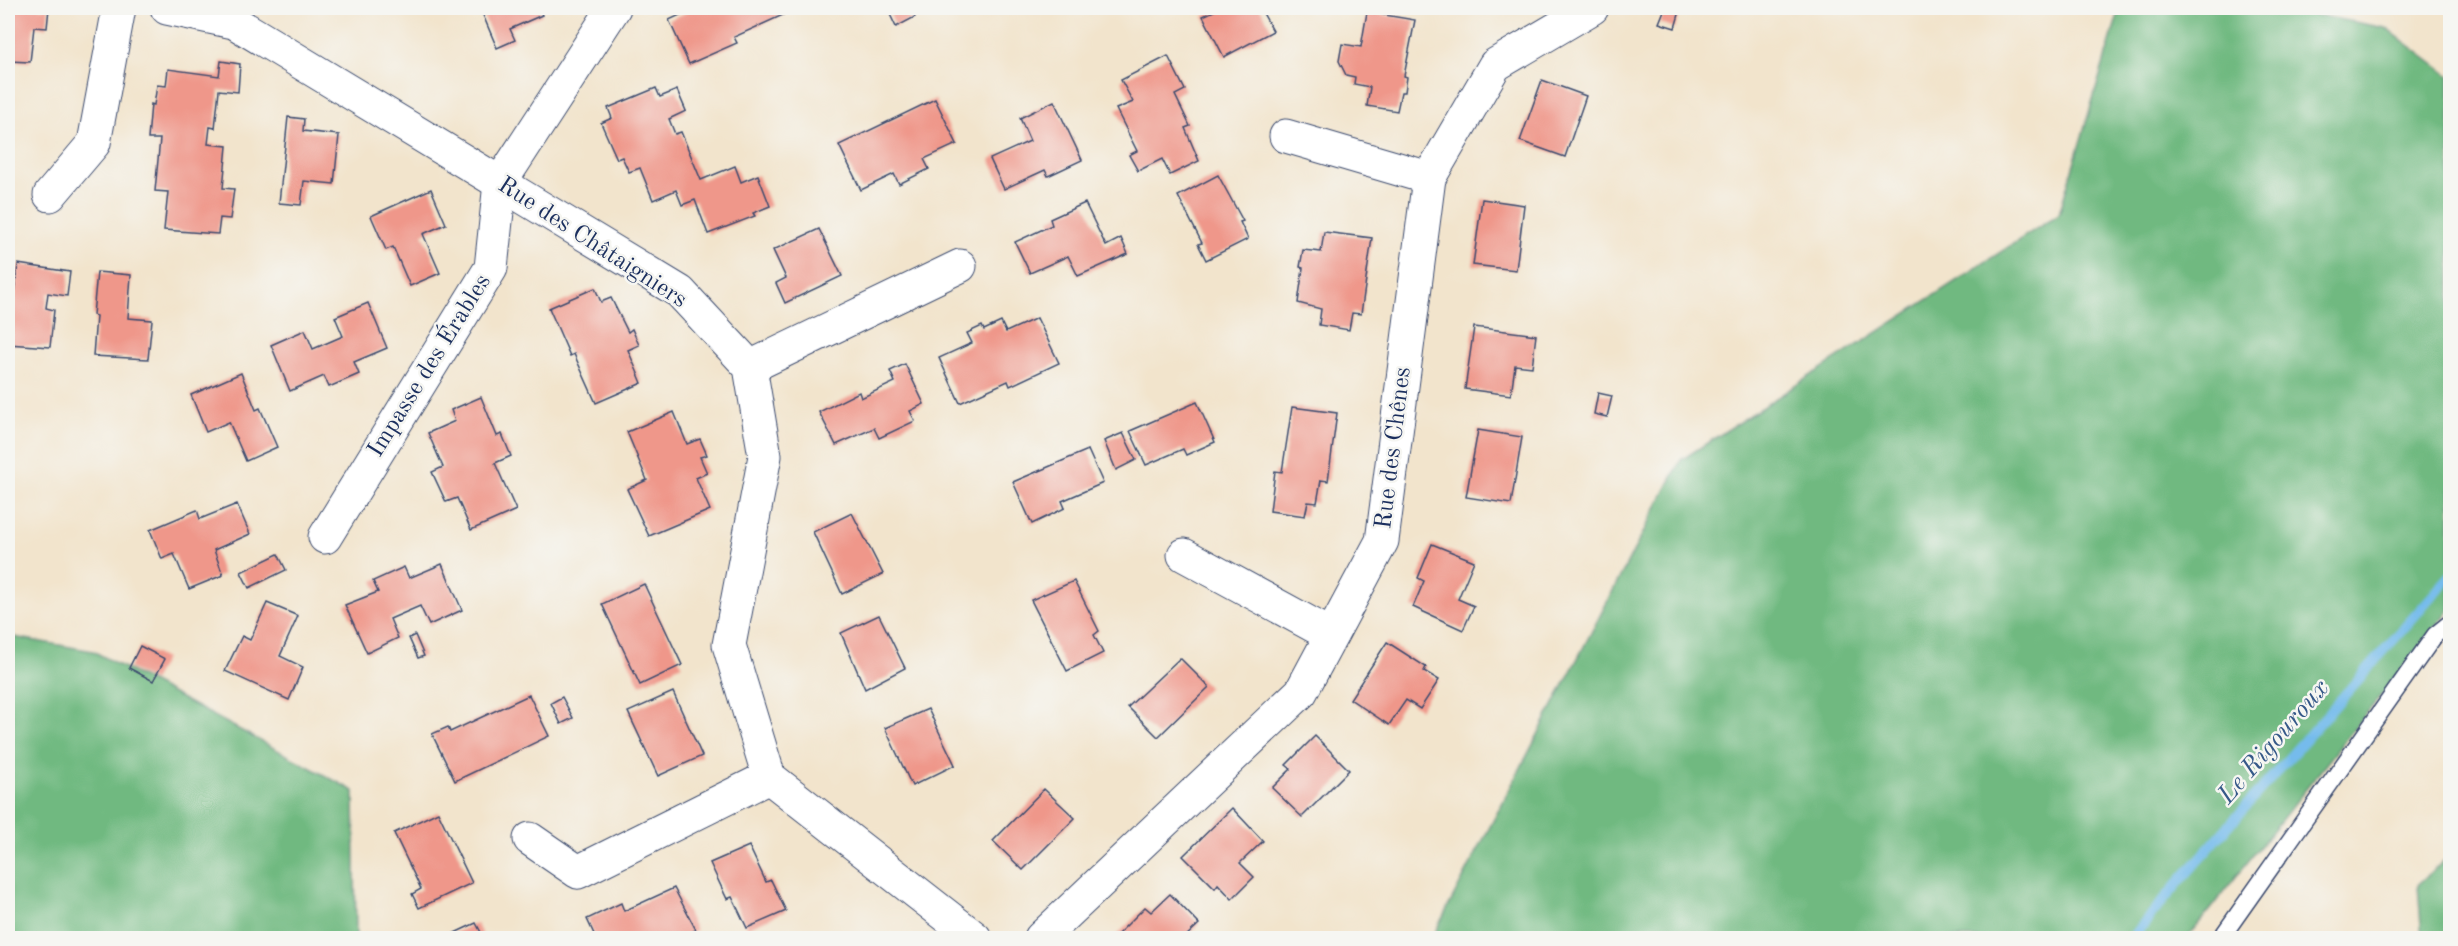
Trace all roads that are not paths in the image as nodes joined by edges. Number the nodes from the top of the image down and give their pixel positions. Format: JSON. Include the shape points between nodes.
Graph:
{"nodes":[{"id":1,"x":119,"y":8,"type":"edge"},
{"id":2,"x":167,"y":8,"type":"edge"},
{"id":3,"x":614,"y":8,"type":"edge"},
{"id":4,"x":1592,"y":8,"type":"edge"},
{"id":5,"x":1286,"y":136,"type":"dead end"},
{"id":6,"x":1429,"y":178,"type":"junction"},
{"id":7,"x":500,"y":183,"type":"junction"},
{"id":8,"x":50,"y":195,"type":"dead end"},
{"id":9,"x":960,"y":266,"type":"dead end"},
{"id":10,"x":750,"y":367,"type":"junction"},
{"id":11,"x":325,"y":537,"type":"dead end"},
{"id":12,"x":1184,"y":555,"type":"dead end"},
{"id":13,"x":2451,"y":623,"type":"edge"},
{"id":14,"x":1331,"y":635,"type":"junction"},
{"id":15,"x":769,"y":777,"type":"junction"},
{"id":16,"x":530,"y":839,"type":"dead end"},
{"id":17,"x":975,"y":939,"type":"edge"},
{"id":18,"x":1041,"y":939,"type":"edge"},
{"id":19,"x":2221,"y":939,"type":"edge"}],
"edges":[{"from":1,"to":8,"type":"street","via":[[94,144]]},
{"from":2,"to":7,"type":"street","name":"Rue des Châtaigniers","via":[[234,22]]},
{"from":3,"to":7,"type":"street"},
{"from":4,"to":6,"type":"street","name":"Rue des Chênes","via":[[1495,65]]},
{"from":5,"to":6,"type":"street"},
{"from":6,"to":14,"type":"street","name":"Rue des Chênes","via":[[1382,541]]},
{"from":7,"to":10,"type":"street","name":"Rue des Châtaigniers","via":[[680,292]]},
{"from":7,"to":11,"type":"street","name":"Impasse des Érables","via":[[491,268]]},
{"from":9,"to":10,"type":"street"},
{"from":10,"to":15,"type":"street","via":[[765,456],[729,645]]},
{"from":12,"to":14,"type":"street"},
{"from":13,"to":19,"type":"lane","via":[[2435,634]]},
{"from":14,"to":18,"type":"street","name":"Rue des Chênes","via":[[1301,692]]},
{"from":15,"to":16,"type":"street","via":[[578,872]]},
{"from":15,"to":17,"type":"street"}]}
